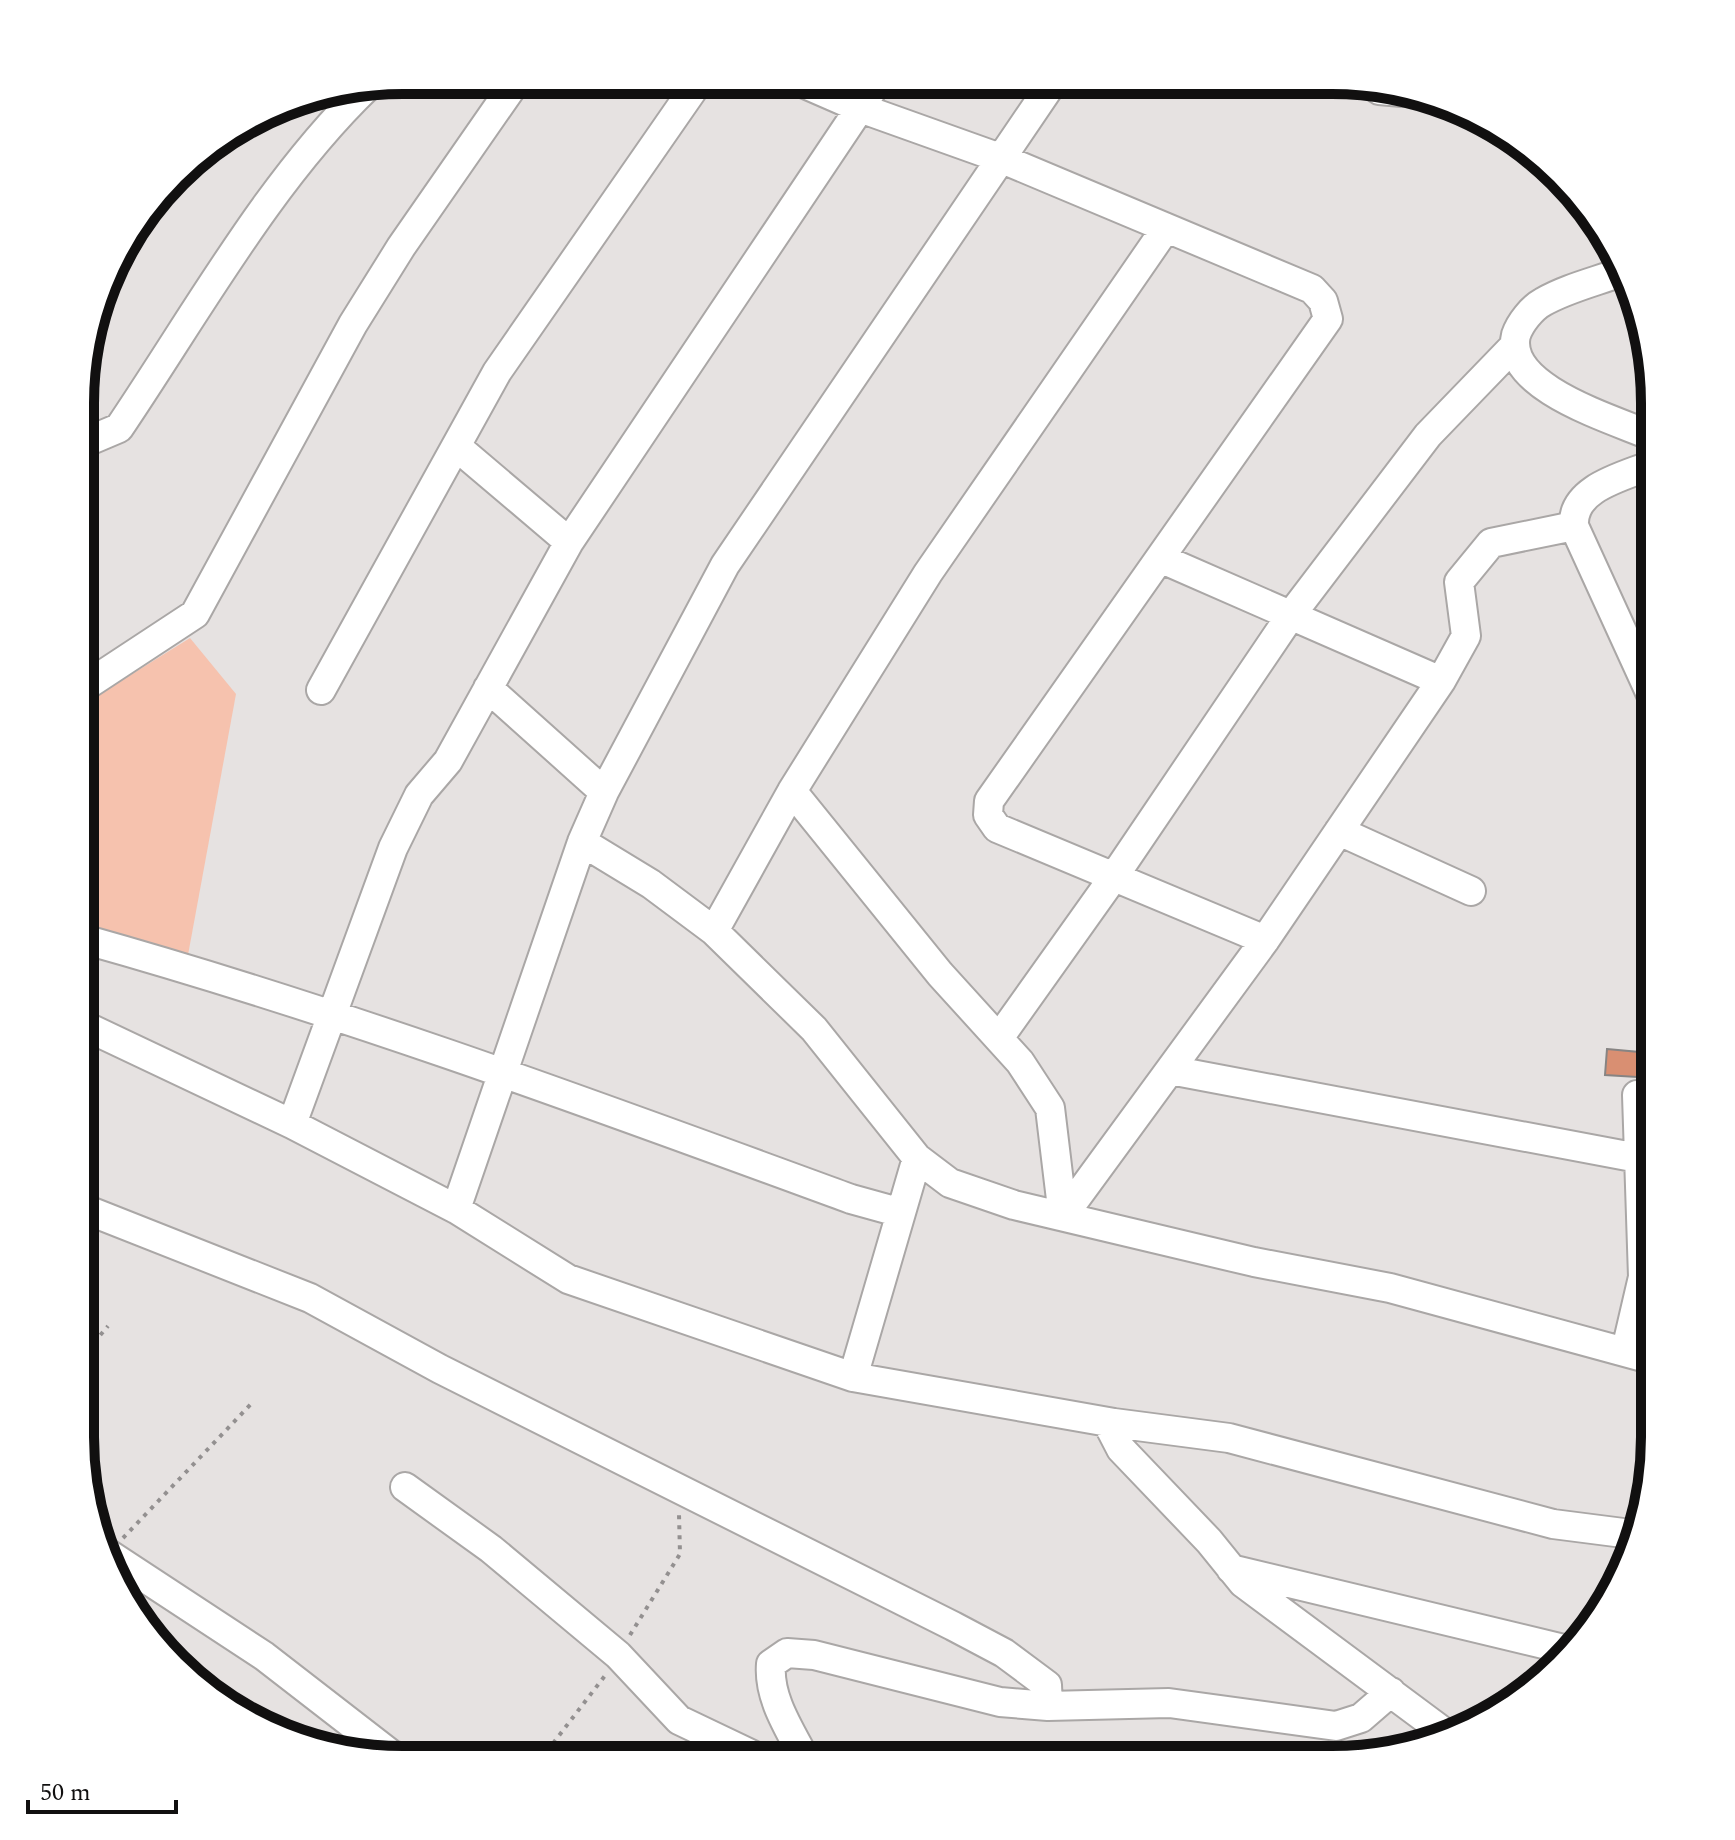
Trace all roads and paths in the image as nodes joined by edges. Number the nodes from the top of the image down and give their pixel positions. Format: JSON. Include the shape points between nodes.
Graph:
{"nodes":[{"id":1,"x":507,"y":94,"type":"edge"},
{"id":2,"x":690,"y":94,"type":"edge"},
{"id":3,"x":828,"y":94,"type":"edge"},
{"id":4,"x":869,"y":94,"type":"edge"},
{"id":5,"x":1045,"y":94,"type":"edge"},
{"id":6,"x":355,"y":98,"type":"edge"},
{"id":7,"x":860,"y":108,"type":"junction"},
{"id":8,"x":1000,"y":158,"type":"junction"},
{"id":9,"x":1166,"y":228,"type":"junction"},
{"id":10,"x":1613,"y":275,"type":"edge"},
{"id":11,"x":1514,"y":346,"type":"junction"},
{"id":12,"x":1641,"y":431,"type":"edge"},
{"id":13,"x":94,"y":439,"type":"edge"},
{"id":14,"x":457,"y":447,"type":"junction"},
{"id":15,"x":1641,"y":470,"type":"edge"},
{"id":16,"x":1574,"y":526,"type":"junction"},
{"id":17,"x":569,"y":542,"type":"junction"},
{"id":18,"x":1162,"y":559,"type":"junction"},
{"id":19,"x":1291,"y":615,"type":"junction"},
{"id":20,"x":1641,"y":673,"type":"edge"},
{"id":21,"x":94,"y":680,"type":"edge"},
{"id":22,"x":1441,"y":681,"type":"junction"},
{"id":23,"x":488,"y":688,"type":"junction"},
{"id":24,"x":321,"y":690,"type":"dead end"},
{"id":25,"x":792,"y":791,"type":"junction"},
{"id":26,"x":604,"y":792,"type":"junction"},
{"id":27,"x":1339,"y":831,"type":"junction"},
{"id":28,"x":582,"y":842,"type":"junction"},
{"id":29,"x":1115,"y":875,"type":"junction"},
{"id":30,"x":1471,"y":891,"type":"dead end"},
{"id":31,"x":714,"y":931,"type":"junction"},
{"id":32,"x":1265,"y":940,"type":"junction"},
{"id":33,"x":94,"y":942,"type":"edge"},
{"id":34,"x":332,"y":1015,"type":"junction"},
{"id":35,"x":94,"y":1030,"type":"edge"},
{"id":36,"x":999,"y":1038,"type":"junction"},
{"id":37,"x":1170,"y":1070,"type":"junction"},
{"id":38,"x":501,"y":1071,"type":"junction"},
{"id":39,"x":1637,"y":1095,"type":"dead end"},
{"id":40,"x":292,"y":1124,"type":"junction"},
{"id":41,"x":917,"y":1158,"type":"junction"},
{"id":42,"x":1638,"y":1158,"type":"junction"},
{"id":43,"x":456,"y":1209,"type":"junction"},
{"id":44,"x":898,"y":1212,"type":"junction"},
{"id":45,"x":94,"y":1213,"type":"edge"},
{"id":46,"x":1063,"y":1216,"type":"junction"},
{"id":47,"x":1641,"y":1229,"type":"edge"},
{"id":48,"x":1641,"y":1286,"type":"edge"},
{"id":49,"x":108,"y":1326,"type":"dead end"},
{"id":50,"x":94,"y":1343,"type":"edge"},
{"id":51,"x":1626,"y":1350,"type":"junction"},
{"id":52,"x":1641,"y":1355,"type":"edge"},
{"id":53,"x":853,"y":1377,"type":"junction"},
{"id":54,"x":251,"y":1404,"type":"dead end"},
{"id":55,"x":1107,"y":1422,"type":"junction"},
{"id":56,"x":405,"y":1487,"type":"dead end"},
{"id":57,"x":1626,"y":1533,"type":"edge"},
{"id":58,"x":113,"y":1543,"type":"edge"},
{"id":59,"x":121,"y":1561,"type":"edge"},
{"id":60,"x":1231,"y":1569,"type":"junction"},
{"id":61,"x":1558,"y":1647,"type":"edge"},
{"id":62,"x":1391,"y":1692,"type":"junction"},
{"id":63,"x":1048,"y":1706,"type":"junction"},
{"id":64,"x":1437,"y":1727,"type":"edge"},
{"id":65,"x":378,"y":1745,"type":"edge"},
{"id":66,"x":734,"y":1746,"type":"edge"},
{"id":67,"x":798,"y":1746,"type":"edge"}],
"edges":[{"from":1,"to":21,"type":"street","via":[[353,324],[195,614]]},
{"from":2,"to":14,"type":"street","via":[[497,372]]},
{"from":3,"to":7,"type":"street"},
{"from":4,"to":7,"type":"street"},
{"from":5,"to":8,"type":"street"},
{"from":6,"to":13,"type":"street","via":[[268,206],[119,428]]},
{"from":7,"to":8,"type":"street"},
{"from":7,"to":17,"type":"street"},
{"from":8,"to":9,"type":"street"},
{"from":8,"to":26,"type":"street","via":[[725,565]]},
{"from":9,"to":18,"type":"street","via":[[1312,289],[1323,301],[1328,319]]},
{"from":9,"to":25,"type":"street","via":[[928,573]]},
{"from":10,"to":11,"type":"street","via":[[1542,302],[1518,330]]},
{"from":11,"to":12,"type":"street","via":[[1518,363],[1541,386]]},
{"from":11,"to":19,"type":"street","via":[[1428,435]]},
{"from":14,"to":17,"type":"street"},
{"from":14,"to":24,"type":"street"},
{"from":15,"to":16,"type":"street","via":[[1593,490],[1578,504]]},
{"from":16,"to":20,"type":"street"},
{"from":16,"to":22,"type":"street","via":[[1491,543],[1459,582],[1466,636]]},
{"from":17,"to":23,"type":"street"},
{"from":18,"to":19,"type":"street"},
{"from":18,"to":29,"type":"street","via":[[989,801],[988,815],[997,828]]},
{"from":19,"to":22,"type":"street"},
{"from":19,"to":29,"type":"street"},
{"from":22,"to":27,"type":"street"},
{"from":23,"to":26,"type":"street"},
{"from":23,"to":34,"type":"street","via":[[448,761],[419,795],[393,848]]},
{"from":25,"to":31,"type":"street"},
{"from":25,"to":36,"type":"street","via":[[940,974]]},
{"from":26,"to":28,"type":"street"},
{"from":27,"to":30,"type":"street"},
{"from":27,"to":32,"type":"street"},
{"from":28,"to":31,"type":"street"},
{"from":28,"to":38,"type":"street"},
{"from":29,"to":32,"type":"street"},
{"from":29,"to":36,"type":"street"},
{"from":31,"to":41,"type":"street","via":[[814,1029]]},
{"from":32,"to":37,"type":"street"},
{"from":33,"to":34,"type":"street"},
{"from":34,"to":38,"type":"street"},
{"from":34,"to":40,"type":"street"},
{"from":35,"to":40,"type":"street"},
{"from":36,"to":46,"type":"street","via":[[1050,1108]]},
{"from":37,"to":42,"type":"street"},
{"from":37,"to":46,"type":"street"},
{"from":38,"to":43,"type":"street"},
{"from":38,"to":44,"type":"street"},
{"from":39,"to":42,"type":"street"},
{"from":40,"to":43,"type":"street"},
{"from":41,"to":44,"type":"street"},
{"from":41,"to":46,"type":"street","via":[[950,1183]]},
{"from":42,"to":47,"type":"street"},
{"from":43,"to":53,"type":"street","via":[[568,1279]]},
{"from":44,"to":53,"type":"street"},
{"from":45,"to":63,"type":"street","via":[[310,1298],[440,1369],[953,1626],[1004,1653],[1047,1685]]},
{"from":46,"to":51,"type":"street","via":[[1390,1288]]},
{"from":48,"to":51,"type":"street"},
{"from":49,"to":50,"type":"path"},
{"from":51,"to":52,"type":"street"},
{"from":53,"to":55,"type":"street"},
{"from":54,"to":58,"type":"path"},
{"from":55,"to":57,"type":"street","via":[[1229,1438],[1553,1524]]},
{"from":55,"to":60,"type":"street","via":[[1121,1449]]},
{"from":56,"to":66,"type":"street","via":[[491,1549],[618,1655],[679,1720]]},
{"from":59,"to":65,"type":"street","via":[[264,1656]]},
{"from":60,"to":61,"type":"street"},
{"from":60,"to":62,"type":"street","via":[[1254,1592]]},
{"from":62,"to":63,"type":"street","via":[[1361,1718],[1336,1726],[1169,1703]]},
{"from":62,"to":64,"type":"street"},
{"from":63,"to":67,"type":"street","via":[[1000,1702],[814,1655],[787,1653],[771,1664],[770,1680]]}]}
